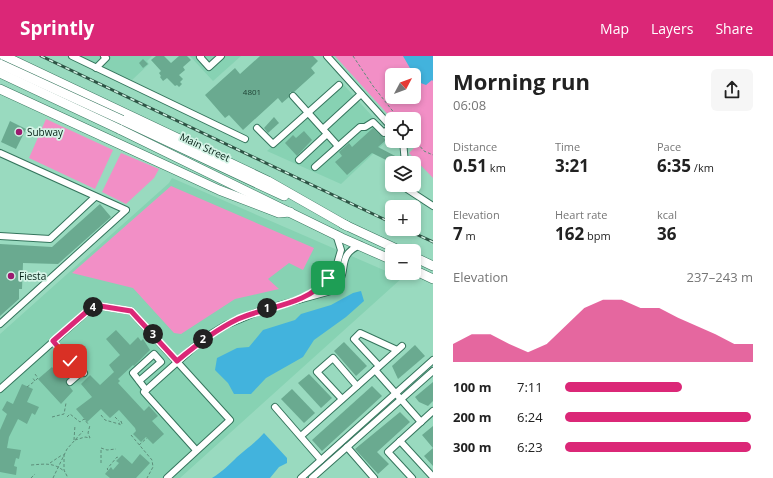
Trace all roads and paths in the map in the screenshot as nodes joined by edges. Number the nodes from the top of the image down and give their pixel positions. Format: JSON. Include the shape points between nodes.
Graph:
{"nodes":[{"id":1,"x":4,"y":56,"type":"edge"},
{"id":2,"x":72,"y":56,"type":"edge"},
{"id":3,"x":104,"y":56,"type":"edge"},
{"id":4,"x":201,"y":56,"type":"edge"},
{"id":5,"x":221,"y":56,"type":"edge"},
{"id":6,"x":327,"y":56,"type":"edge"},
{"id":7,"x":353,"y":56,"type":"edge"},
{"id":8,"x":0,"y":64,"type":"edge"},
{"id":9,"x":96,"y":68,"type":"junction"},
{"id":10,"x":0,"y":73,"type":"edge"},
{"id":11,"x":66,"y":85,"type":"junction"},
{"id":12,"x":339,"y":85,"type":"dead end"},
{"id":13,"x":0,"y":89,"type":"edge"},
{"id":14,"x":361,"y":94,"type":"junction"},
{"id":15,"x":293,"y":96,"type":"dead end"},
{"id":16,"x":393,"y":112,"type":"edge"},
{"id":17,"x":308,"y":113,"type":"junction"},
{"id":18,"x":65,"y":119,"type":"junction"},
{"id":19,"x":385,"y":121,"type":"edge"},
{"id":20,"x":120,"y":125,"type":"junction"},
{"id":21,"x":258,"y":128,"type":"dead end"},
{"id":22,"x":323,"y":129,"type":"junction"},
{"id":23,"x":385,"y":132,"type":"edge"},
{"id":24,"x":327,"y":134,"type":"junction"},
{"id":25,"x":245,"y":139,"type":"dead end"},
{"id":26,"x":338,"y":146,"type":"junction"},
{"id":27,"x":421,"y":147,"type":"edge"},
{"id":28,"x":0,"y":153,"type":"edge"},
{"id":29,"x":433,"y":155,"type":"edge"},
{"id":30,"x":299,"y":160,"type":"dead end"},
{"id":31,"x":315,"y":167,"type":"dead end"},
{"id":32,"x":412,"y":192,"type":"edge"},
{"id":33,"x":95,"y":197,"type":"junction"},
{"id":34,"x":433,"y":206,"type":"edge"},
{"id":35,"x":290,"y":212,"type":"junction"},
{"id":36,"x":347,"y":226,"type":"junction"},
{"id":37,"x":335,"y":233,"type":"junction"},
{"id":38,"x":0,"y":236,"type":"edge"},
{"id":39,"x":386,"y":244,"type":"edge"},
{"id":40,"x":360,"y":245,"type":"junction"},
{"id":41,"x":385,"y":257,"type":"edge"},
{"id":42,"x":421,"y":260,"type":"edge"},
{"id":43,"x":341,"y":261,"type":"junction"},
{"id":44,"x":433,"y":266,"type":"edge"},
{"id":45,"x":421,"y":273,"type":"edge"},
{"id":46,"x":433,"y":278,"type":"edge"},
{"id":47,"x":306,"y":297,"type":"junction"},
{"id":48,"x":0,"y":324,"type":"edge"},
{"id":49,"x":53,"y":341,"type":"junction"},
{"id":50,"x":433,"y":360,"type":"edge"},
{"id":51,"x":70,"y":361,"type":"junction"},
{"id":52,"x":177,"y":361,"type":"junction"},
{"id":53,"x":377,"y":368,"type":"junction"},
{"id":54,"x":433,"y":371,"type":"edge"},
{"id":55,"x":84,"y":373,"type":"dead end"},
{"id":56,"x":35,"y":374,"type":"dead end"},
{"id":57,"x":32,"y":377,"type":"dead end"},
{"id":58,"x":35,"y":381,"type":"junction"},
{"id":59,"x":139,"y":381,"type":"junction"},
{"id":60,"x":70,"y":382,"type":"dead end"},
{"id":61,"x":357,"y":386,"type":"junction"},
{"id":62,"x":27,"y":387,"type":"dead end"},
{"id":63,"x":0,"y":389,"type":"edge"},
{"id":64,"x":146,"y":390,"type":"junction"},
{"id":65,"x":396,"y":393,"type":"junction"},
{"id":66,"x":342,"y":399,"type":"junction"},
{"id":67,"x":402,"y":399,"type":"junction"},
{"id":68,"x":66,"y":403,"type":"dead end"},
{"id":69,"x":274,"y":407,"type":"dead end"},
{"id":70,"x":433,"y":411,"type":"edge"},
{"id":71,"x":101,"y":415,"type":"dead end"},
{"id":72,"x":52,"y":416,"type":"dead end"},
{"id":73,"x":67,"y":417,"type":"dead end"},
{"id":74,"x":115,"y":417,"type":"dead end"},
{"id":75,"x":421,"y":422,"type":"junction"},
{"id":76,"x":75,"y":425,"type":"dead end"},
{"id":77,"x":83,"y":431,"type":"dead end"},
{"id":78,"x":130,"y":435,"type":"dead end"},
{"id":79,"x":301,"y":436,"type":"junction"},
{"id":80,"x":147,"y":438,"type":"dead end"},
{"id":81,"x":74,"y":441,"type":"junction"},
{"id":82,"x":400,"y":441,"type":"junction"},
{"id":83,"x":139,"y":445,"type":"junction"},
{"id":84,"x":347,"y":447,"type":"junction"},
{"id":85,"x":116,"y":449,"type":"dead end"},
{"id":86,"x":196,"y":450,"type":"junction"},
{"id":87,"x":64,"y":454,"type":"junction"},
{"id":88,"x":119,"y":458,"type":"dead end"},
{"id":89,"x":321,"y":460,"type":"junction"},
{"id":90,"x":50,"y":463,"type":"junction"},
{"id":91,"x":101,"y":463,"type":"dead end"},
{"id":92,"x":31,"y":465,"type":"dead end"},
{"id":93,"x":57,"y":466,"type":"junction"},
{"id":94,"x":108,"y":470,"type":"dead end"},
{"id":95,"x":65,"y":472,"type":"junction"},
{"id":96,"x":35,"y":474,"type":"dead end"},
{"id":97,"x":433,"y":477,"type":"edge"},
{"id":98,"x":31,"y":478,"type":"edge"},
{"id":99,"x":53,"y":478,"type":"edge"},
{"id":100,"x":68,"y":478,"type":"edge"},
{"id":101,"x":147,"y":478,"type":"edge"},
{"id":102,"x":167,"y":478,"type":"edge"},
{"id":103,"x":301,"y":478,"type":"edge"},
{"id":104,"x":312,"y":478,"type":"edge"},
{"id":105,"x":374,"y":478,"type":"edge"},
{"id":106,"x":412,"y":478,"type":"edge"}],
"edges":[{"from":1,"to":11,"type":"highway"},
{"from":2,"to":9,"type":"street"},
{"from":3,"to":9,"type":"street","via":[[106,58]]},
{"from":4,"to":5,"type":"street","via":[[208,67]]},
{"from":6,"to":14,"type":"street"},
{"from":7,"to":16,"type":"path"},
{"from":8,"to":20,"type":"highway","name":"Main Street","bridge":true},
{"from":9,"to":25,"type":"street"},
{"from":10,"to":20,"type":"highway","name":"Main Street","bridge":true},
{"from":11,"to":18,"type":"highway","via":[[85,97],[89,113],[79,121]]},
{"from":11,"to":36,"type":"highway","via":[[268,181]]},
{"from":12,"to":17,"type":"street"},
{"from":13,"to":18,"type":"highway"},
{"from":14,"to":19,"type":"street"},
{"from":14,"to":22,"type":"street"},
{"from":15,"to":17,"type":"street"},
{"from":17,"to":21,"type":"street","via":[[273,144]]},
{"from":17,"to":22,"type":"street"},
{"from":18,"to":35,"type":"highway","via":[[219,190],[279,213]]},
{"from":20,"to":35,"type":"highway","name":"Main Street"},
{"from":20,"to":36,"type":"highway","name":"Main Street"},
{"from":22,"to":24,"type":"street"},
{"from":23,"to":26,"type":"street","via":[[373,122],[360,127]]},
{"from":24,"to":26,"type":"street"},
{"from":24,"to":30,"type":"street"},
{"from":26,"to":31,"type":"street"},
{"from":27,"to":29,"type":"path"},
{"from":28,"to":33,"type":"street"},
{"from":32,"to":34,"type":"street"},
{"from":33,"to":38,"type":"street","via":[[50,238]]},
{"from":33,"to":48,"type":"street","via":[[126,210]]},
{"from":35,"to":37,"type":"highway","name":"Main Street"},
{"from":36,"to":39,"type":"highway","name":"Main Street"},
{"from":37,"to":40,"type":"highway","name":"Main Street"},
{"from":37,"to":43,"type":"street","via":[[341,250]]},
{"from":40,"to":41,"type":"highway","name":"Main Street"},
{"from":40,"to":43,"type":"street"},
{"from":42,"to":44,"type":"highway"},
{"from":43,"to":47,"type":"street","via":[[331,265],[316,288]]},
{"from":43,"to":47,"type":"street","via":[[344,273],[338,284],[326,293]]},
{"from":45,"to":46,"type":"highway"},
{"from":47,"to":52,"type":"street","via":[[237,320],[203,339]]},
{"from":49,"to":51,"type":"street"},
{"from":49,"to":52,"type":"street","via":[[92,307],[128,309]]},
{"from":49,"to":63,"type":"street"},
{"from":50,"to":65,"type":"street"},
{"from":51,"to":55,"type":"street"},
{"from":51,"to":60,"type":"street","via":[[70,366],[78,375]]},
{"from":52,"to":64,"type":"street"},
{"from":52,"to":86,"type":"street","via":[[230,420]]},
{"from":53,"to":53,"type":"street","via":[[400,348],[360,333],[354,339]]},
{"from":53,"to":61,"type":"street"},
{"from":53,"to":65,"type":"street"},
{"from":54,"to":67,"type":"street"},
{"from":56,"to":58,"type":"path","via":[[38,378]]},
{"from":57,"to":58,"type":"path"},
{"from":58,"to":62,"type":"path"},
{"from":59,"to":59,"type":"street","via":[[133,373],[154,354],[161,362]]},
{"from":59,"to":64,"type":"street"},
{"from":61,"to":66,"type":"street"},
{"from":61,"to":66,"type":"street","via":[[333,358],[318,372]]},
{"from":64,"to":86,"type":"street","via":[[144,392]]},
{"from":65,"to":67,"type":"street"},
{"from":65,"to":89,"type":"street"},
{"from":66,"to":79,"type":"street"},
{"from":67,"to":75,"type":"street"},
{"from":67,"to":84,"type":"street"},
{"from":68,"to":72,"type":"path","via":[[64,414]]},
{"from":69,"to":79,"type":"street"},
{"from":70,"to":75,"type":"street"},
{"from":71,"to":74,"type":"path","via":[[105,420],[119,423]]},
{"from":73,"to":81,"type":"path","via":[[70,414],[80,422],[84,419],[89,425],[90,438]]},
{"from":75,"to":82,"type":"street"},
{"from":76,"to":81,"type":"path"},
{"from":77,"to":81,"type":"path"},
{"from":78,"to":83,"type":"path"},
{"from":79,"to":89,"type":"street"},
{"from":80,"to":83,"type":"path"},
{"from":81,"to":87,"type":"path"},
{"from":82,"to":97,"type":"street"},
{"from":82,"to":106,"type":"street","via":[[388,452]]},
{"from":83,"to":101,"type":"path","via":[[153,463]]},
{"from":84,"to":104,"type":"street"},
{"from":84,"to":105,"type":"street"},
{"from":85,"to":91,"type":"path","via":[[101,448]]},
{"from":86,"to":102,"type":"street"},
{"from":87,"to":90,"type":"path"},
{"from":87,"to":93,"type":"path"},
{"from":87,"to":95,"type":"path"},
{"from":88,"to":94,"type":"path","via":[[117,457],[106,468]]},
{"from":89,"to":103,"type":"street"},
{"from":90,"to":92,"type":"path"},
{"from":90,"to":93,"type":"path"},
{"from":93,"to":95,"type":"path"},
{"from":93,"to":99,"type":"path"},
{"from":95,"to":100,"type":"path"},
{"from":96,"to":98,"type":"path"}]}
